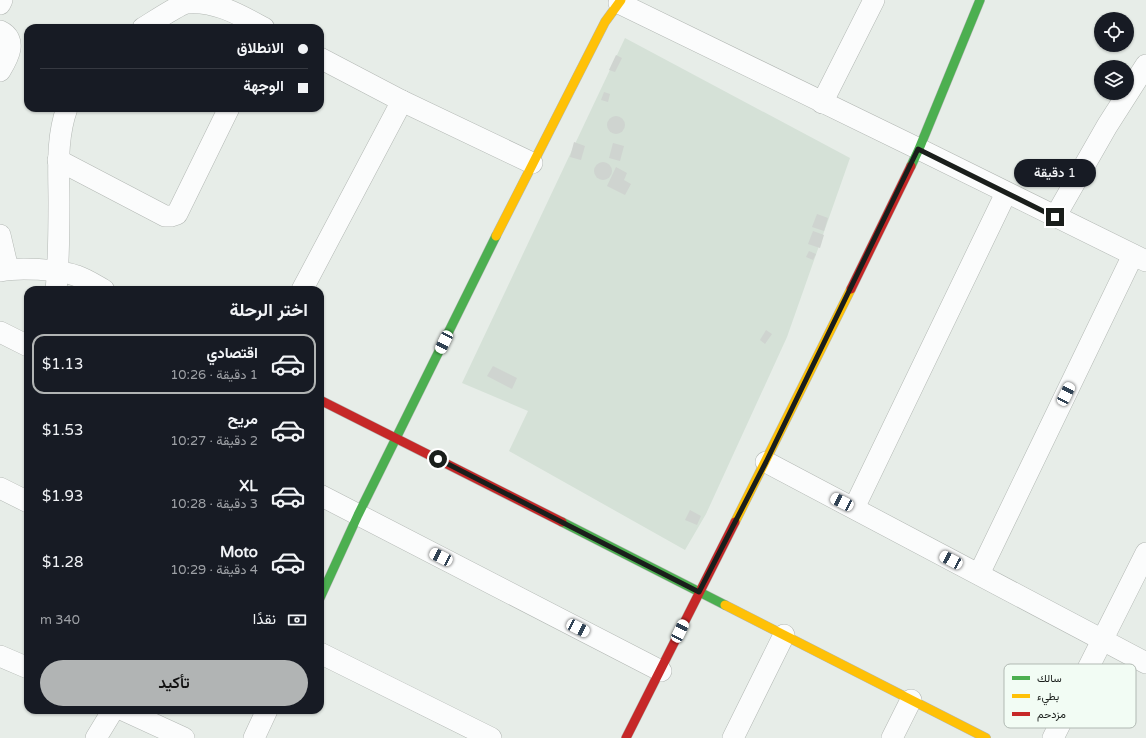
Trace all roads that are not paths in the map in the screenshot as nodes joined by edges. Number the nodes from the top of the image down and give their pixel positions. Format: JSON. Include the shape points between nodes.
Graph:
{"nodes":[{"id":1,"x":2,"y":0,"type":"edge"},
{"id":2,"x":874,"y":0,"type":"edge"},
{"id":3,"x":980,"y":0,"type":"edge"},
{"id":4,"x":620,"y":1,"type":"edge"},
{"id":5,"x":0,"y":4,"type":"edge"},
{"id":6,"x":150,"y":24,"type":"edge"},
{"id":7,"x":256,"y":24,"type":"edge"},
{"id":8,"x":0,"y":31,"type":"edge"},
{"id":9,"x":324,"y":60,"type":"edge"},
{"id":10,"x":1146,"y":65,"type":"edge"},
{"id":11,"x":0,"y":71,"type":"edge"},
{"id":12,"x":402,"y":101,"type":"junction"},
{"id":13,"x":822,"y":103,"type":"junction"},
{"id":14,"x":65,"y":112,"type":"edge"},
{"id":15,"x":227,"y":112,"type":"edge"},
{"id":16,"x":918,"y":149,"type":"junction"},
{"id":17,"x":58,"y":160,"type":"junction"},
{"id":18,"x":532,"y":163,"type":"junction"},
{"id":19,"x":1006,"y":193,"type":"junction"},
{"id":20,"x":1055,"y":217,"type":"junction"},
{"id":21,"x":0,"y":235,"type":"edge"},
{"id":22,"x":1139,"y":258,"type":"edge"},
{"id":23,"x":4,"y":270,"type":"edge"},
{"id":24,"x":57,"y":281,"type":"edge"},
{"id":25,"x":96,"y":286,"type":"edge"},
{"id":26,"x":304,"y":286,"type":"edge"},
{"id":27,"x":0,"y":332,"type":"edge"},
{"id":28,"x":24,"y":344,"type":"edge"},
{"id":29,"x":324,"y":402,"type":"edge"},
{"id":30,"x":397,"y":438,"type":"junction"},
{"id":31,"x":766,"y":462,"type":"junction"},
{"id":32,"x":0,"y":488,"type":"edge"},
{"id":33,"x":324,"y":497,"type":"edge"},
{"id":34,"x":24,"y":500,"type":"edge"},
{"id":35,"x":854,"y":508,"type":"junction"},
{"id":36,"x":358,"y":515,"type":"junction"},
{"id":37,"x":1146,"y":553,"type":"edge"},
{"id":38,"x":979,"y":574,"type":"junction"},
{"id":39,"x":324,"y":589,"type":"edge"},
{"id":40,"x":699,"y":592,"type":"junction"},
{"id":41,"x":784,"y":635,"type":"junction"},
{"id":42,"x":1102,"y":640,"type":"junction"},
{"id":43,"x":324,"y":655,"type":"edge"},
{"id":44,"x":0,"y":656,"type":"edge"},
{"id":45,"x":1146,"y":663,"type":"edge"},
{"id":46,"x":1090,"y":664,"type":"edge"},
{"id":47,"x":24,"y":666,"type":"edge"},
{"id":48,"x":661,"y":671,"type":"junction"},
{"id":49,"x":911,"y":700,"type":"junction"},
{"id":50,"x":111,"y":714,"type":"edge"},
{"id":51,"x":132,"y":714,"type":"edge"},
{"id":52,"x":265,"y":714,"type":"edge"},
{"id":53,"x":1058,"y":728,"type":"edge"},
{"id":54,"x":96,"y":738,"type":"edge"},
{"id":55,"x":184,"y":738,"type":"edge"},
{"id":56,"x":254,"y":738,"type":"edge"},
{"id":57,"x":490,"y":738,"type":"edge"},
{"id":58,"x":626,"y":738,"type":"edge"},
{"id":59,"x":733,"y":738,"type":"edge"},
{"id":60,"x":892,"y":738,"type":"edge"},
{"id":61,"x":986,"y":738,"type":"edge"},
{"id":62,"x":1053,"y":738,"type":"edge"}],
"edges":[{"from":1,"to":5,"type":"street"},
{"from":2,"to":13,"type":"street"},
{"from":3,"to":16,"type":"street"},
{"from":4,"to":13,"type":"street"},
{"from":4,"to":18,"type":"street","via":[[605,22]]},
{"from":6,"to":7,"type":"street","via":[[185,3],[203,1],[219,4]]},
{"from":8,"to":11,"type":"street","via":[[10,43],[10,53]]},
{"from":9,"to":12,"type":"street"},
{"from":10,"to":20,"type":"street","via":[[1107,126]]},
{"from":12,"to":18,"type":"street"},
{"from":12,"to":26,"type":"street"},
{"from":13,"to":16,"type":"street"},
{"from":14,"to":17,"type":"street","via":[[62,121]]},
{"from":15,"to":17,"type":"street","via":[[178,214],[171,216],[165,216]]},
{"from":16,"to":19,"type":"street"},
{"from":16,"to":31,"type":"street"},
{"from":17,"to":24,"type":"street"},
{"from":18,"to":30,"type":"street"},
{"from":19,"to":20,"type":"street"},
{"from":19,"to":35,"type":"street"},
{"from":20,"to":22,"type":"street"},
{"from":21,"to":23,"type":"street"},
{"from":22,"to":38,"type":"street"},
{"from":23,"to":24,"type":"street","via":[[45,270]]},
{"from":24,"to":25,"type":"street","via":[[76,276]]},
{"from":27,"to":28,"type":"street"},
{"from":29,"to":30,"type":"street"},
{"from":30,"to":36,"type":"street"},
{"from":30,"to":40,"type":"street"},
{"from":31,"to":35,"type":"street"},
{"from":31,"to":40,"type":"street"},
{"from":32,"to":34,"type":"street"},
{"from":33,"to":36,"type":"street"},
{"from":35,"to":38,"type":"street"},
{"from":36,"to":39,"type":"street"},
{"from":36,"to":48,"type":"street"},
{"from":37,"to":42,"type":"street"},
{"from":38,"to":42,"type":"street"},
{"from":40,"to":41,"type":"street"},
{"from":40,"to":48,"type":"street"},
{"from":41,"to":49,"type":"street"},
{"from":41,"to":59,"type":"street"},
{"from":42,"to":45,"type":"street"},
{"from":42,"to":46,"type":"street"},
{"from":43,"to":57,"type":"street"},
{"from":44,"to":47,"type":"street"},
{"from":48,"to":58,"type":"street"},
{"from":49,"to":60,"type":"street"},
{"from":49,"to":61,"type":"street"},
{"from":50,"to":54,"type":"street"},
{"from":51,"to":55,"type":"street"},
{"from":52,"to":56,"type":"street"},
{"from":53,"to":62,"type":"street"}]}
